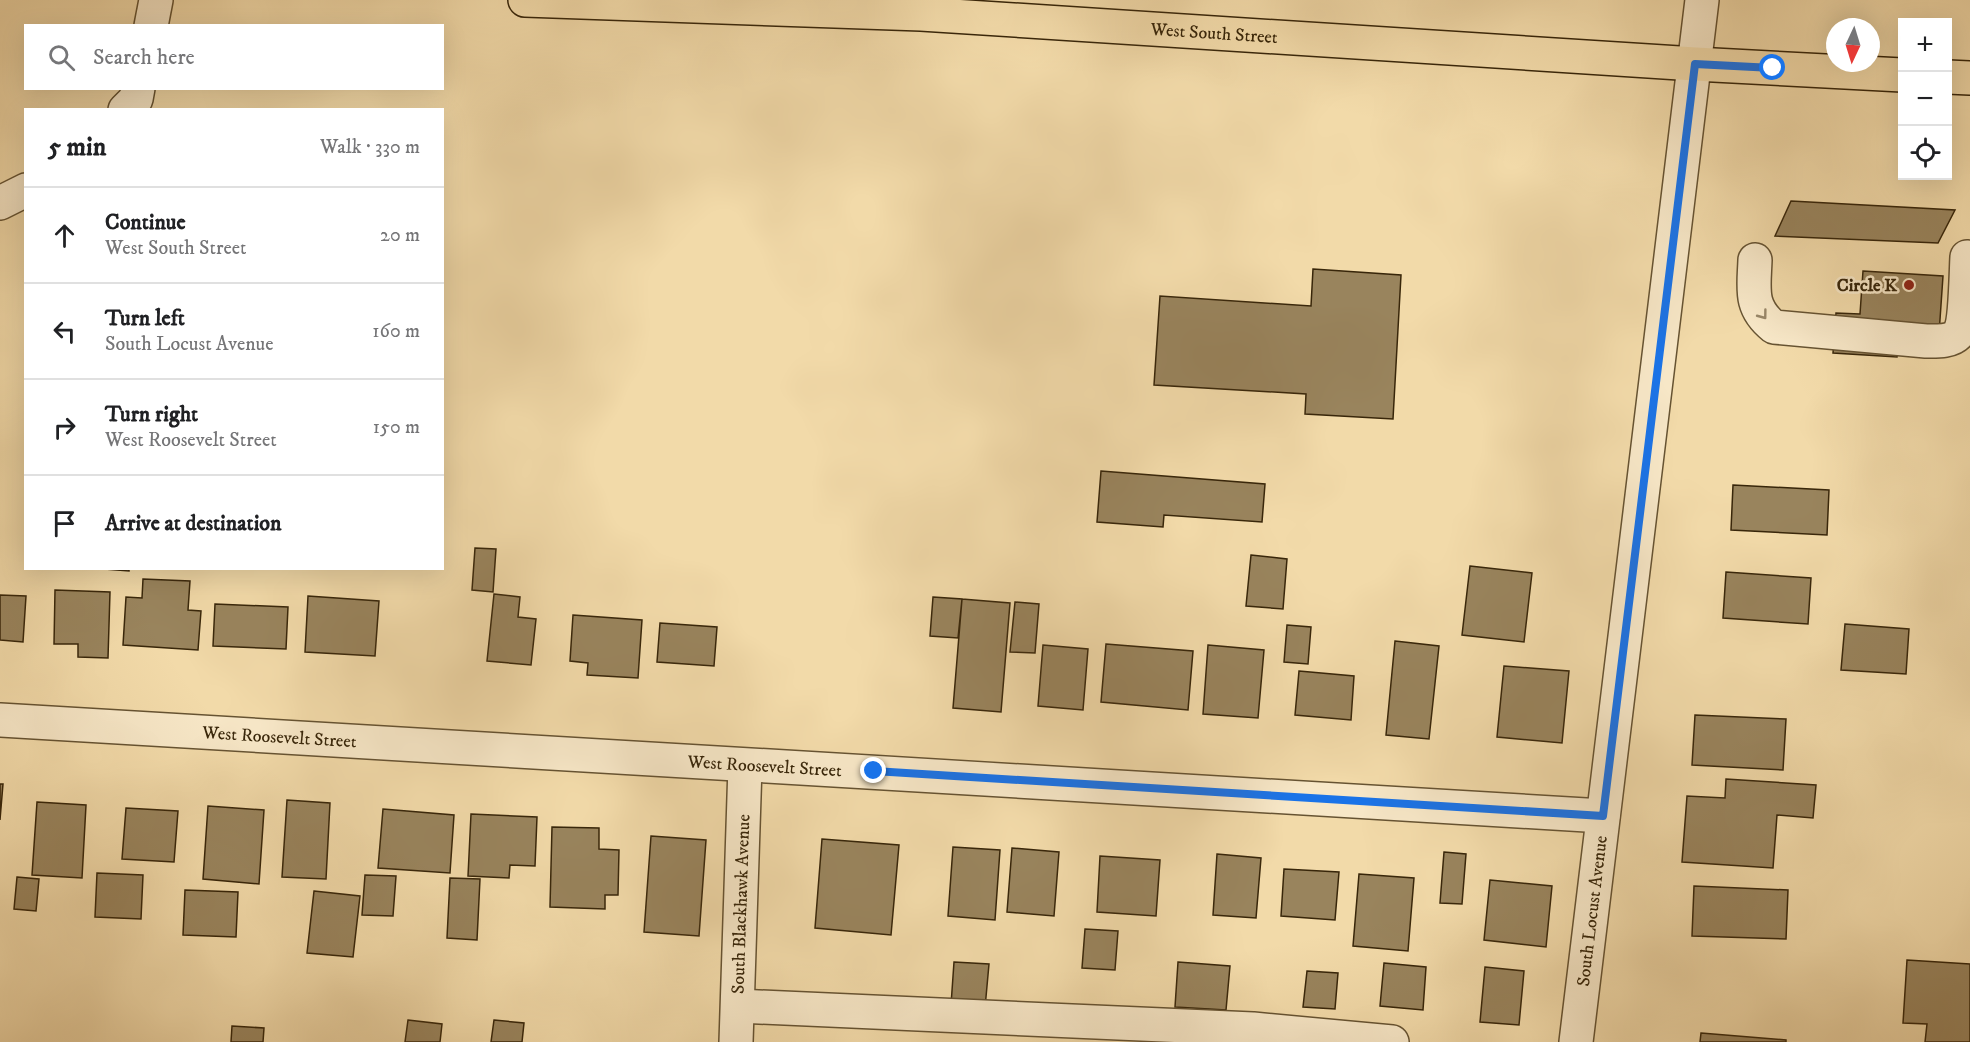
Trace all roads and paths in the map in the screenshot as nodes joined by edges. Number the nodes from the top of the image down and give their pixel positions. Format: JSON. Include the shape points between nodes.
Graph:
{"nodes":[{"id":1,"x":156,"y":0,"type":"edge"},
{"id":2,"x":525,"y":0,"type":"edge"},
{"id":3,"x":1702,"y":0,"type":"edge"},
{"id":4,"x":921,"y":7,"type":"edge"},
{"id":5,"x":151,"y":24,"type":"edge"},
{"id":6,"x":1695,"y":64,"type":"junction"},
{"id":7,"x":1898,"y":75,"type":"edge"},
{"id":8,"x":1952,"y":77,"type":"edge"},
{"id":9,"x":1970,"y":78,"type":"edge"},
{"id":10,"x":138,"y":90,"type":"edge"},
{"id":11,"x":127,"y":108,"type":"edge"},
{"id":12,"x":24,"y":191,"type":"edge"},
{"id":13,"x":0,"y":203,"type":"edge"},
{"id":14,"x":1966,"y":257,"type":"dead end"},
{"id":15,"x":1755,"y":260,"type":"dead end"},
{"id":16,"x":0,"y":720,"type":"edge"},
{"id":17,"x":745,"y":766,"type":"junction"},
{"id":18,"x":1603,"y":816,"type":"junction"},
{"id":19,"x":738,"y":1006,"type":"junction"},
{"id":20,"x":736,"y":1042,"type":"edge"},
{"id":21,"x":1392,"y":1042,"type":"edge"},
{"id":22,"x":1576,"y":1042,"type":"edge"}],
"edges":[{"from":1,"to":5,"type":"street"},
{"from":2,"to":4,"type":"main road","name":"West South Street"},
{"from":3,"to":6,"type":"street","name":"South Locust Avenue"},
{"from":4,"to":6,"type":"main road","name":"West South Street"},
{"from":6,"to":7,"type":"main road","name":"West South Street"},
{"from":6,"to":18,"type":"street","name":"South Locust Avenue"},
{"from":8,"to":9,"type":"main road"},
{"from":10,"to":11,"type":"street","via":[[136,99]]},
{"from":12,"to":13,"type":"street"},
{"from":15,"to":14,"type":"street","one_way":true,"via":[[1755,303],[1763,318],[1774,327],[1945,341],[1957,335],[1963,320]]},
{"from":16,"to":17,"type":"street","name":"West Roosevelt Street"},
{"from":17,"to":18,"type":"street","name":"West Roosevelt Street"},
{"from":17,"to":19,"type":"street","name":"South Blackhawk Avenue"},
{"from":18,"to":22,"type":"street","name":"South Locust Avenue"},
{"from":19,"to":20,"type":"street","name":"South Blackhawk Avenue"},
{"from":19,"to":21,"type":"street","via":[[1253,1029]]}]}
